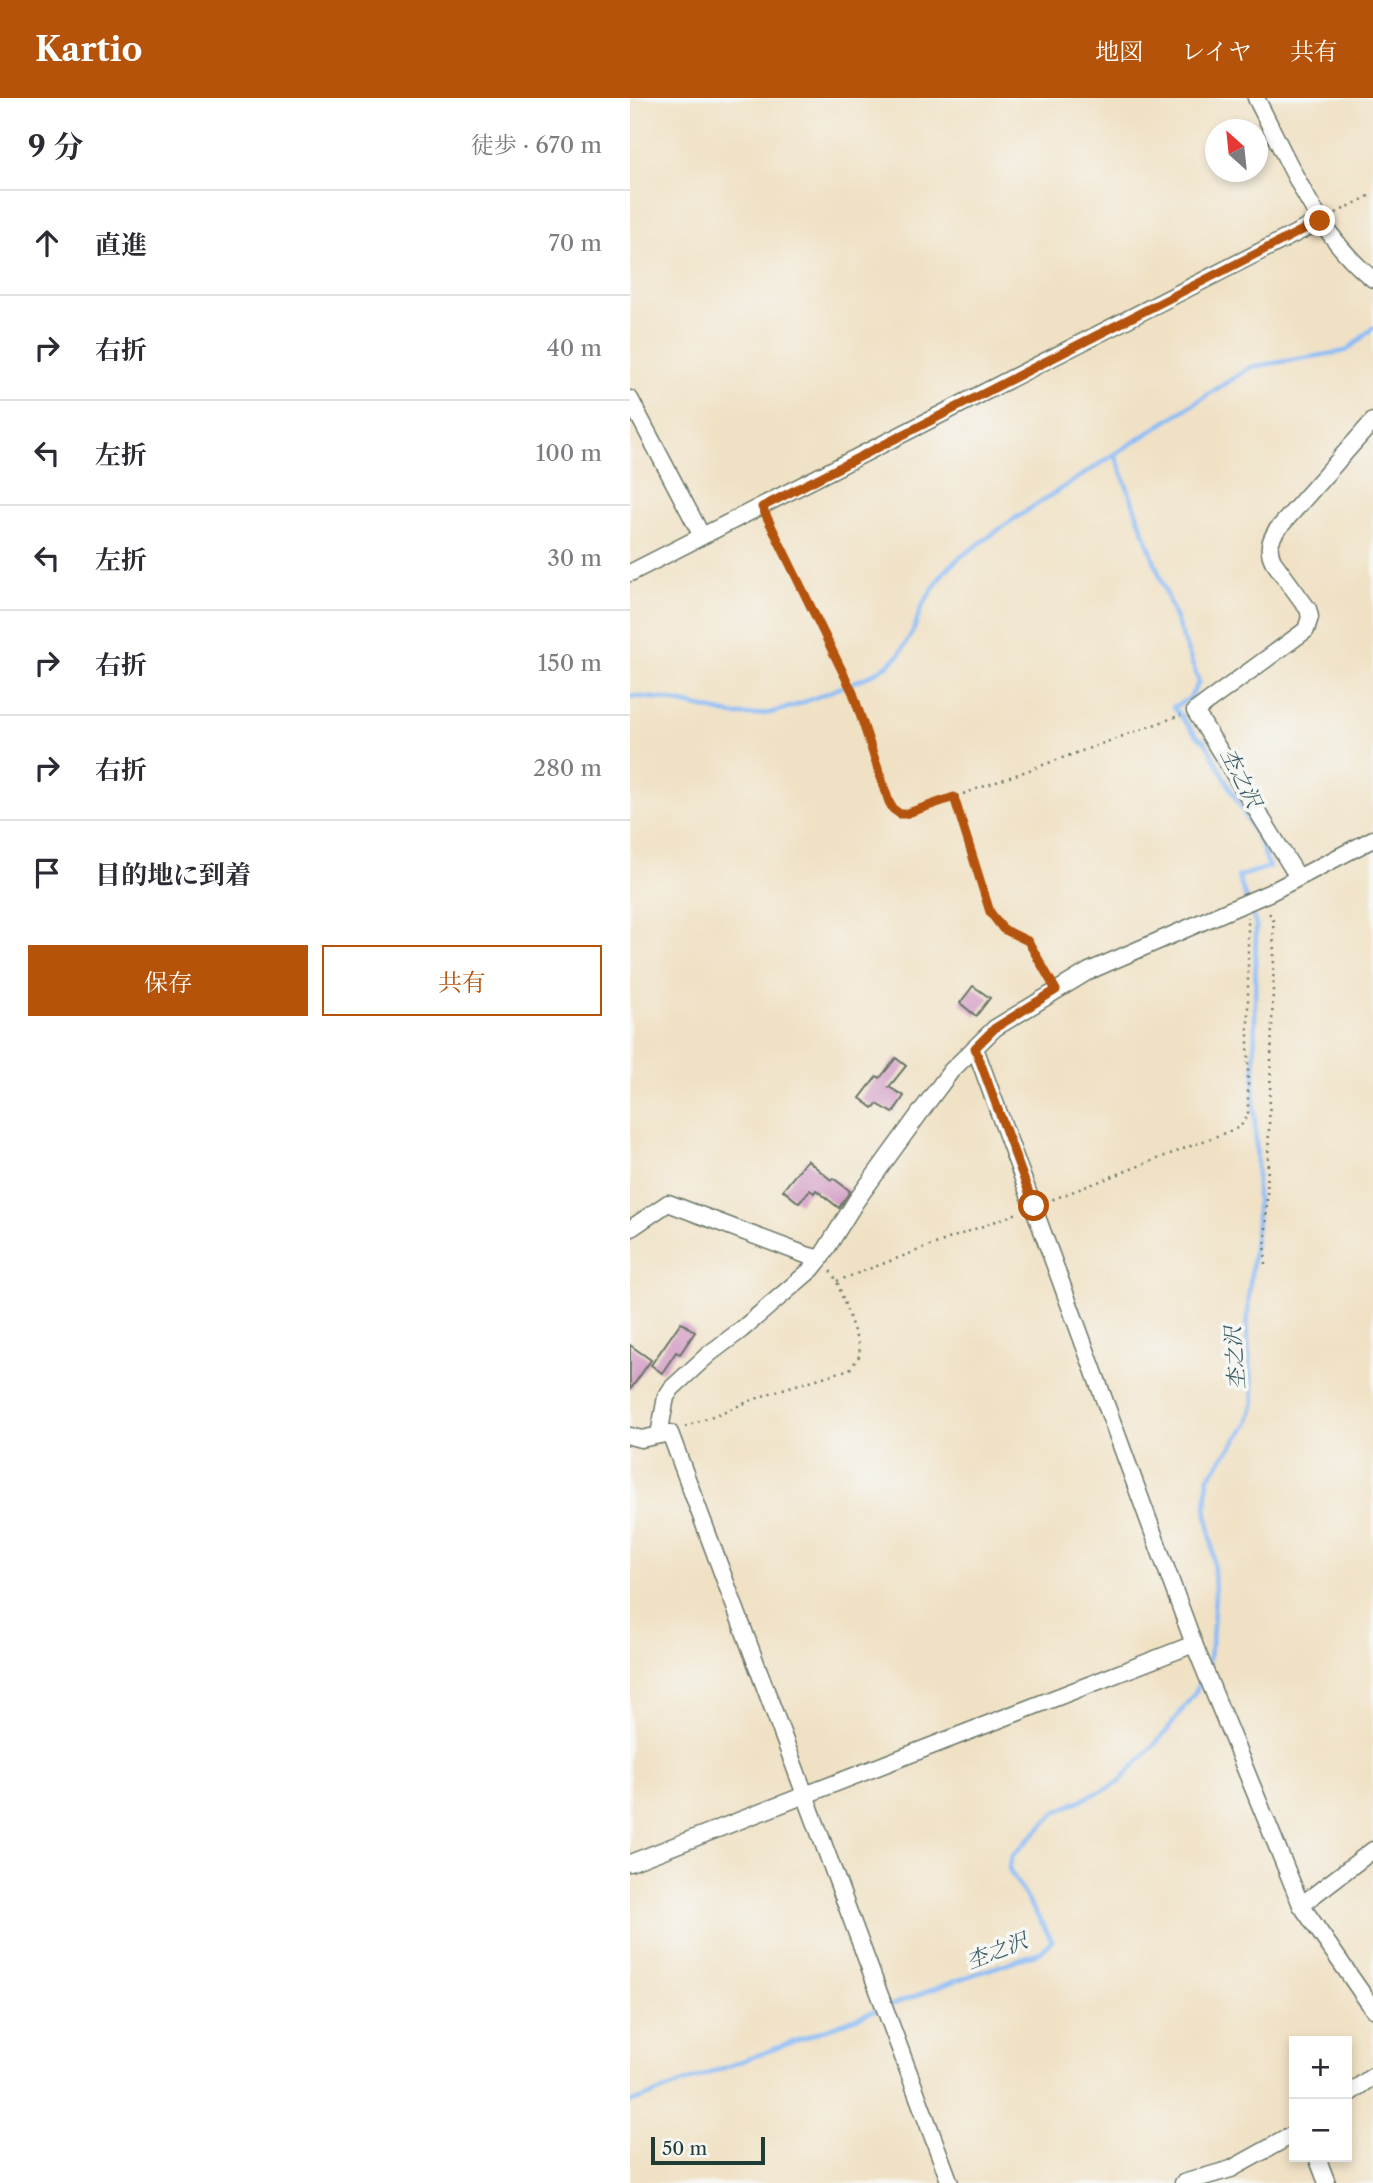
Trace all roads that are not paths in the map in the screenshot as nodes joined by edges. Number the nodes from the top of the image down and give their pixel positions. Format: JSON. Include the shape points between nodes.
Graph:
{"nodes":[{"id":1,"x":1256,"y":98,"type":"edge"},
{"id":2,"x":1320,"y":221,"type":"junction"},
{"id":3,"x":1373,"y":279,"type":"edge"},
{"id":4,"x":630,"y":399,"type":"edge"},
{"id":5,"x":1373,"y":421,"type":"edge"},
{"id":6,"x":702,"y":536,"type":"junction"},
{"id":7,"x":630,"y":573,"type":"edge"},
{"id":8,"x":1373,"y":838,"type":"edge"},
{"id":9,"x":1298,"y":877,"type":"junction"},
{"id":10,"x":975,"y":1048,"type":"junction"},
{"id":11,"x":630,"y":1229,"type":"edge"},
{"id":12,"x":821,"y":1259,"type":"junction"},
{"id":13,"x":665,"y":1434,"type":"junction"},
{"id":14,"x":630,"y":1436,"type":"edge"},
{"id":15,"x":1194,"y":1644,"type":"junction"},
{"id":16,"x":807,"y":1795,"type":"junction"},
{"id":17,"x":1373,"y":1850,"type":"edge"},
{"id":18,"x":630,"y":1863,"type":"edge"},
{"id":19,"x":1301,"y":1905,"type":"junction"},
{"id":20,"x":1373,"y":2009,"type":"edge"},
{"id":21,"x":1373,"y":2076,"type":"edge"},
{"id":22,"x":1352,"y":2091,"type":"edge"},
{"id":23,"x":1289,"y":2137,"type":"edge"},
{"id":24,"x":1319,"y":2162,"type":"edge"},
{"id":25,"x":950,"y":2183,"type":"edge"},
{"id":26,"x":1183,"y":2183,"type":"edge"},
{"id":27,"x":1327,"y":2183,"type":"edge"}],
"edges":[{"from":1,"to":2,"type":"street"},
{"from":2,"to":3,"type":"street","via":[[1346,255]]},
{"from":2,"to":6,"type":"street"},
{"from":4,"to":6,"type":"street"},
{"from":5,"to":9,"type":"street","via":[[1270,541],[1273,561],[1308,609],[1306,630],[1195,711]]},
{"from":6,"to":7,"type":"street"},
{"from":8,"to":9,"type":"street"},
{"from":9,"to":10,"type":"street","via":[[1089,971],[995,1028]]},
{"from":10,"to":12,"type":"street","via":[[933,1095],[856,1201]]},
{"from":10,"to":15,"type":"street"},
{"from":11,"to":12,"type":"street","via":[[668,1203]]},
{"from":12,"to":13,"type":"street","via":[[672,1388],[666,1397]]},
{"from":13,"to":14,"type":"street","via":[[641,1439]]},
{"from":13,"to":16,"type":"street"},
{"from":15,"to":16,"type":"street"},
{"from":15,"to":19,"type":"street"},
{"from":16,"to":18,"type":"street"},
{"from":16,"to":25,"type":"street"},
{"from":17,"to":19,"type":"street"},
{"from":19,"to":20,"type":"street"},
{"from":21,"to":22,"type":"street"},
{"from":23,"to":26,"type":"street","via":[[1231,2169]]},
{"from":24,"to":27,"type":"street"}]}
